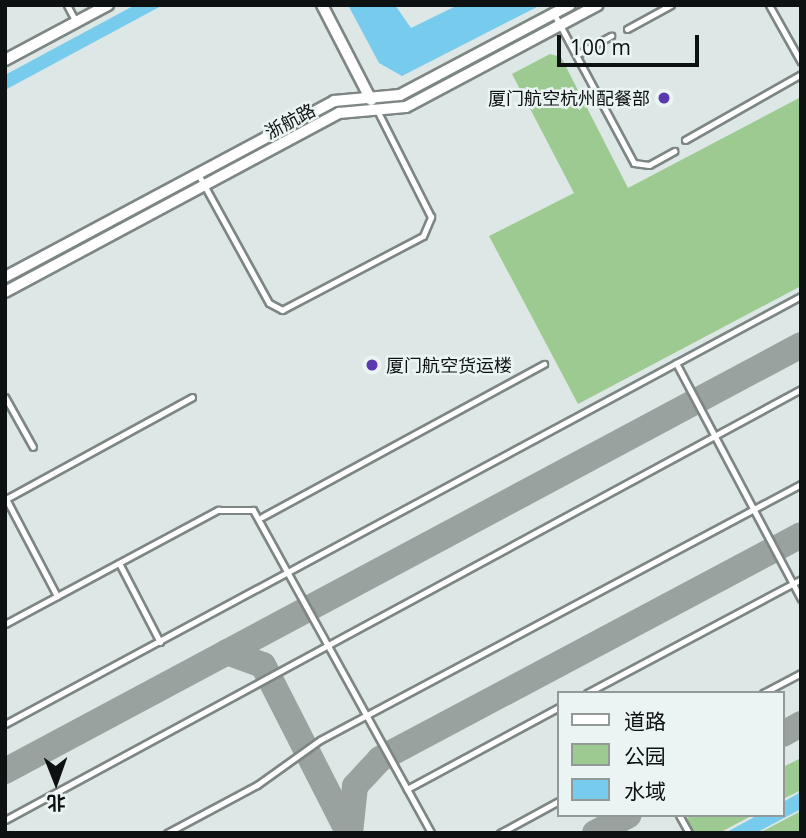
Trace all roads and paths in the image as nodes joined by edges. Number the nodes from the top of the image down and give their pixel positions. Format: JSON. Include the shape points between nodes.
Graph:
{"nodes":[{"id":1,"x":67,"y":5,"type":"edge"},
{"id":2,"x":108,"y":5,"type":"edge"},
{"id":3,"x":322,"y":5,"type":"edge"},
{"id":4,"x":570,"y":5,"type":"edge"},
{"id":5,"x":598,"y":5,"type":"edge"},
{"id":6,"x":670,"y":5,"type":"edge"},
{"id":7,"x":769,"y":5,"type":"edge"},
{"id":8,"x":554,"y":14,"type":"junction"},
{"id":9,"x":76,"y":22,"type":"junction"},
{"id":10,"x":560,"y":25,"type":"junction"},
{"id":11,"x":627,"y":29,"type":"dead end"},
{"id":12,"x":611,"y":36,"type":"dead end"},
{"id":13,"x":578,"y":54,"type":"junction"},
{"id":14,"x":5,"y":60,"type":"edge"},
{"id":15,"x":801,"y":62,"type":"edge"},
{"id":16,"x":801,"y":74,"type":"edge"},
{"id":17,"x":369,"y":96,"type":"junction"},
{"id":18,"x":376,"y":109,"type":"junction"},
{"id":19,"x":685,"y":140,"type":"dead end"},
{"id":20,"x":674,"y":151,"type":"dead end"},
{"id":21,"x":198,"y":174,"type":"junction"},
{"id":22,"x":204,"y":185,"type":"junction"},
{"id":23,"x":5,"y":277,"type":"edge"},
{"id":24,"x":5,"y":292,"type":"edge"},
{"id":25,"x":801,"y":296,"type":"edge"},
{"id":26,"x":676,"y":363,"type":"junction"},
{"id":27,"x":544,"y":364,"type":"dead end"},
{"id":28,"x":801,"y":389,"type":"edge"},
{"id":29,"x":5,"y":397,"type":"edge"},
{"id":30,"x":192,"y":397,"type":"dead end"},
{"id":31,"x":714,"y":436,"type":"junction"},
{"id":32,"x":33,"y":447,"type":"dead end"},
{"id":33,"x":801,"y":484,"type":"edge"},
{"id":34,"x":6,"y":498,"type":"edge"},
{"id":35,"x":753,"y":509,"type":"junction"},
{"id":36,"x":262,"y":517,"type":"junction"},
{"id":37,"x":118,"y":563,"type":"junction"},
{"id":38,"x":291,"y":572,"type":"junction"},
{"id":39,"x":801,"y":579,"type":"edge"},
{"id":40,"x":793,"y":583,"type":"junction"},
{"id":41,"x":57,"y":596,"type":"junction"},
{"id":42,"x":801,"y":599,"type":"edge"},
{"id":43,"x":5,"y":624,"type":"edge"},
{"id":44,"x":160,"y":642,"type":"junction"},
{"id":45,"x":326,"y":642,"type":"junction"},
{"id":46,"x":801,"y":673,"type":"edge"},
{"id":47,"x":591,"y":691,"type":"edge"},
{"id":48,"x":767,"y":691,"type":"edge"},
{"id":49,"x":558,"y":709,"type":"edge"},
{"id":50,"x":367,"y":715,"type":"junction"},
{"id":51,"x":5,"y":724,"type":"edge"},
{"id":52,"x":407,"y":789,"type":"junction"},
{"id":53,"x":558,"y":802,"type":"edge"},
{"id":54,"x":681,"y":817,"type":"edge"},
{"id":55,"x":5,"y":820,"type":"edge"},
{"id":56,"x":505,"y":832,"type":"edge"},
{"id":57,"x":167,"y":833,"type":"edge"},
{"id":58,"x":431,"y":833,"type":"edge"},
{"id":59,"x":689,"y":833,"type":"edge"}],
"edges":[{"from":1,"to":9,"type":"lane"},
{"from":2,"to":9,"type":"street"},
{"from":3,"to":17,"type":"street"},
{"from":4,"to":8,"type":"street","name":"浙航路"},
{"from":5,"to":10,"type":"street","name":"浙航路"},
{"from":6,"to":11,"type":"lane"},
{"from":7,"to":15,"type":"lane"},
{"from":8,"to":10,"type":"lane"},
{"from":8,"to":17,"type":"street","name":"浙航路","via":[[400,95]]},
{"from":9,"to":14,"type":"street"},
{"from":10,"to":13,"type":"lane"},
{"from":10,"to":18,"type":"street","name":"浙航路","via":[[406,107]]},
{"from":12,"to":13,"type":"lane"},
{"from":13,"to":20,"type":"lane","via":[[634,163],[649,165]]},
{"from":16,"to":19,"type":"lane"},
{"from":17,"to":18,"type":"street"},
{"from":17,"to":21,"type":"street","name":"浙航路","via":[[334,101]]},
{"from":18,"to":22,"type":"street","name":"浙航路","via":[[339,113]]},
{"from":18,"to":22,"type":"lane","via":[[431,217],[424,236],[282,310],[269,303]]},
{"from":21,"to":22,"type":"lane"},
{"from":21,"to":23,"type":"street","name":"浙航路"},
{"from":22,"to":24,"type":"street","name":"浙航路"},
{"from":25,"to":26,"type":"lane"},
{"from":26,"to":31,"type":"lane"},
{"from":26,"to":38,"type":"lane"},
{"from":27,"to":36,"type":"lane"},
{"from":28,"to":31,"type":"lane"},
{"from":29,"to":32,"type":"lane"},
{"from":30,"to":34,"type":"lane"},
{"from":31,"to":35,"type":"lane"},
{"from":31,"to":45,"type":"lane"},
{"from":33,"to":35,"type":"lane"},
{"from":34,"to":41,"type":"lane"},
{"from":35,"to":40,"type":"lane"},
{"from":35,"to":50,"type":"lane"},
{"from":36,"to":37,"type":"lane","via":[[242,505],[218,510]]},
{"from":36,"to":38,"type":"lane"},
{"from":37,"to":41,"type":"lane"},
{"from":37,"to":44,"type":"lane"},
{"from":38,"to":44,"type":"lane"},
{"from":38,"to":45,"type":"lane"},
{"from":39,"to":40,"type":"lane"},
{"from":40,"to":42,"type":"lane"},
{"from":40,"to":47,"type":"lane"},
{"from":41,"to":43,"type":"lane"},
{"from":44,"to":51,"type":"lane"},
{"from":45,"to":50,"type":"lane"},
{"from":45,"to":55,"type":"lane","via":[[295,666]]},
{"from":46,"to":48,"type":"lane"},
{"from":49,"to":52,"type":"lane"},
{"from":50,"to":52,"type":"lane"},
{"from":50,"to":57,"type":"lane"},
{"from":52,"to":58,"type":"lane"},
{"from":53,"to":56,"type":"lane"},
{"from":54,"to":59,"type":"lane"}]}
